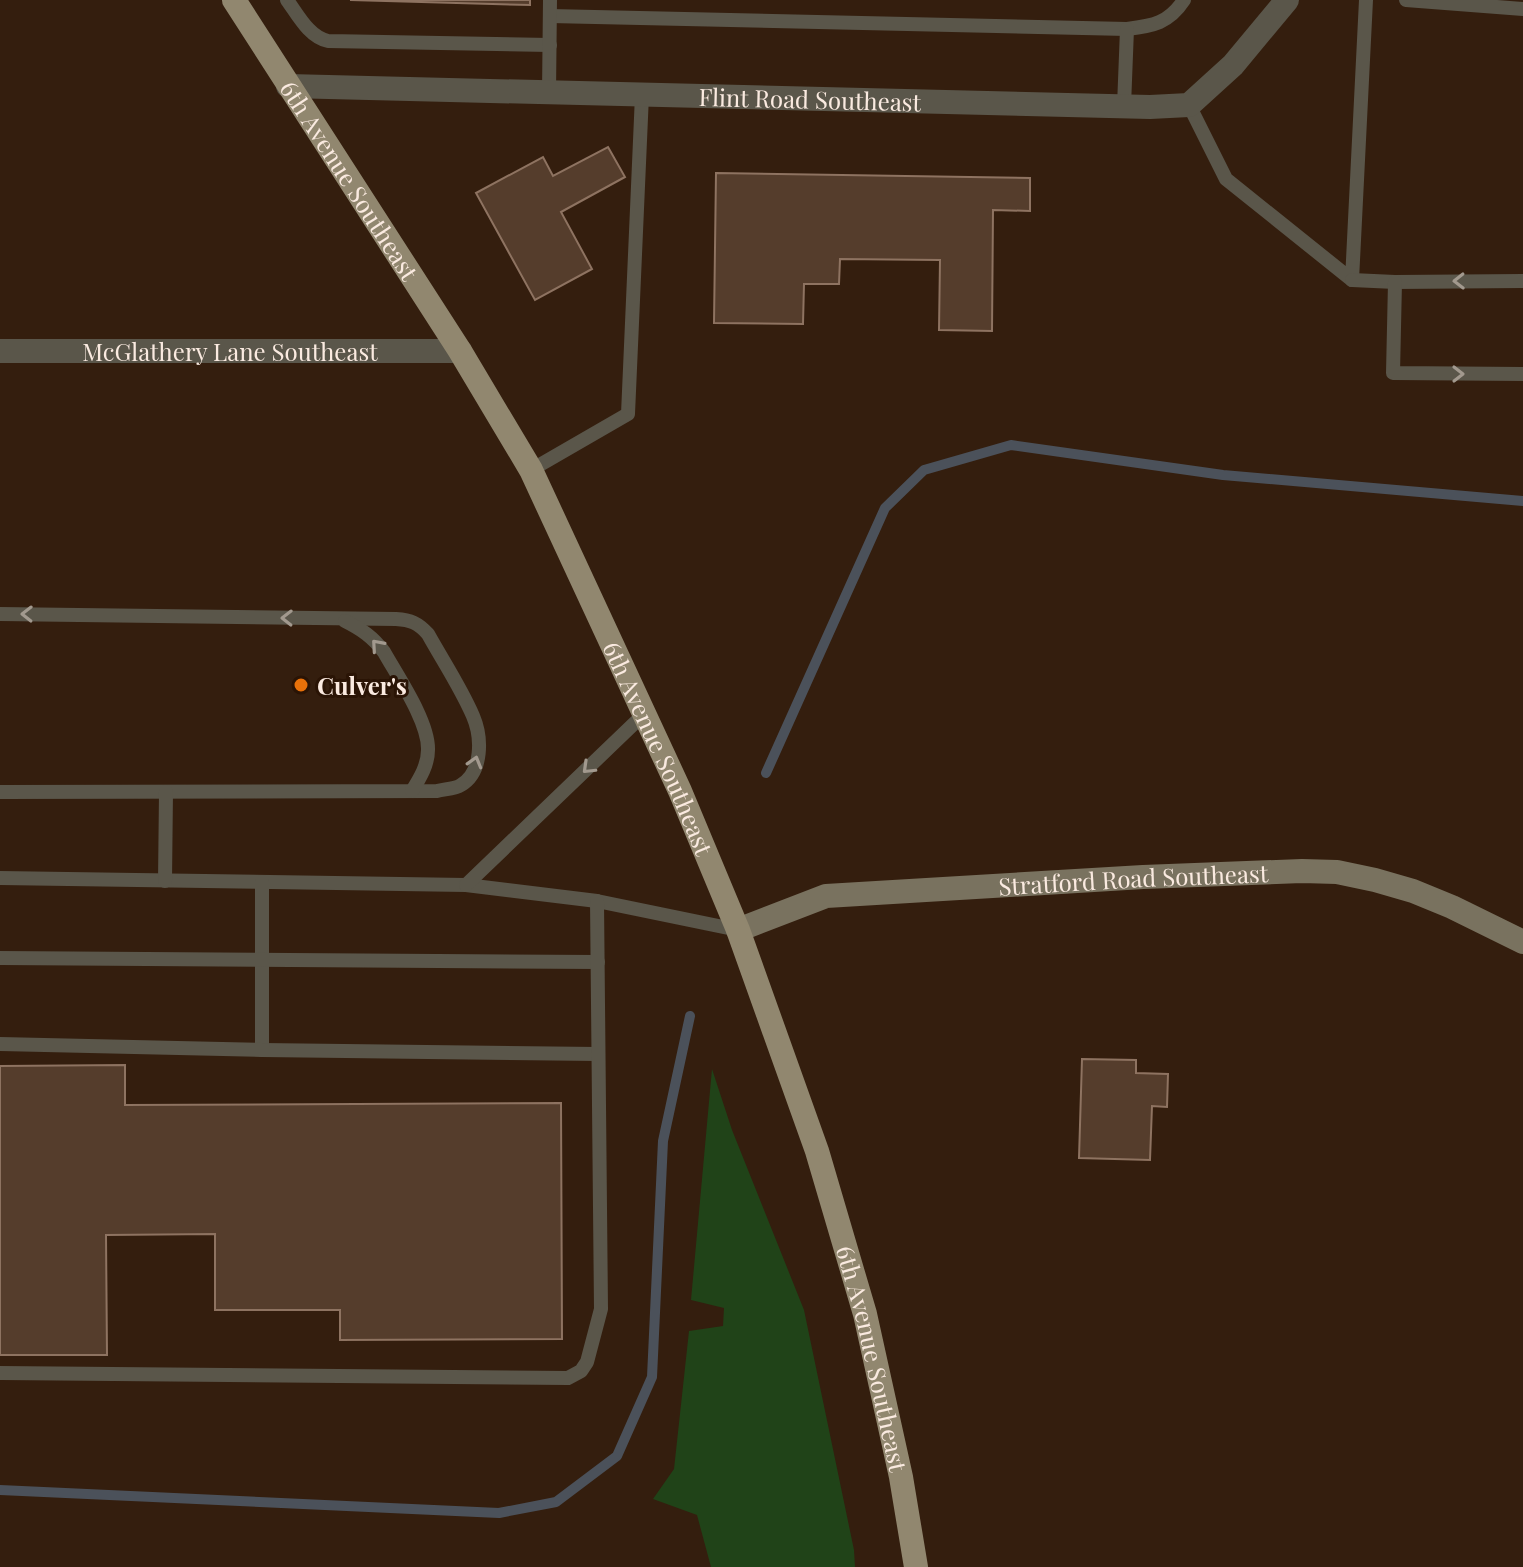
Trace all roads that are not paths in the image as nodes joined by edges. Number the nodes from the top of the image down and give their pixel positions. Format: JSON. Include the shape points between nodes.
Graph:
{"nodes":[{"id":1,"x":234,"y":0,"type":"edge"},
{"id":2,"x":287,"y":0,"type":"edge"},
{"id":3,"x":550,"y":0,"type":"edge"},
{"id":4,"x":1184,"y":0,"type":"edge"},
{"id":5,"x":1287,"y":0,"type":"edge"},
{"id":6,"x":1366,"y":0,"type":"edge"},
{"id":7,"x":1406,"y":0,"type":"edge"},
{"id":8,"x":1523,"y":9,"type":"edge"},
{"id":9,"x":550,"y":16,"type":"junction"},
{"id":10,"x":1127,"y":29,"type":"junction"},
{"id":11,"x":550,"y":45,"type":"junction"},
{"id":12,"x":288,"y":86,"type":"junction"},
{"id":13,"x":549,"y":93,"type":"junction"},
{"id":14,"x":642,"y":95,"type":"junction"},
{"id":15,"x":1189,"y":105,"type":"junction"},
{"id":16,"x":1124,"y":106,"type":"junction"},
{"id":17,"x":1352,"y":280,"type":"junction"},
{"id":18,"x":1523,"y":281,"type":"edge"},
{"id":19,"x":1395,"y":282,"type":"junction"},
{"id":20,"x":0,"y":351,"type":"edge"},
{"id":21,"x":460,"y":351,"type":"junction"},
{"id":22,"x":1523,"y":374,"type":"edge"},
{"id":23,"x":531,"y":470,"type":"junction"},
{"id":24,"x":0,"y":614,"type":"edge"},
{"id":25,"x":340,"y":618,"type":"junction"},
{"id":26,"x":644,"y":714,"type":"junction"},
{"id":27,"x":412,"y":791,"type":"junction"},
{"id":28,"x":0,"y":792,"type":"edge"},
{"id":29,"x":166,"y":792,"type":"junction"},
{"id":30,"x":0,"y":878,"type":"edge"},
{"id":31,"x":165,"y":881,"type":"junction"},
{"id":32,"x":262,"y":882,"type":"junction"},
{"id":33,"x":466,"y":885,"type":"junction"},
{"id":34,"x":597,"y":901,"type":"junction"},
{"id":35,"x":738,"y":930,"type":"junction"},
{"id":36,"x":1523,"y":942,"type":"edge"},
{"id":37,"x":0,"y":958,"type":"edge"},
{"id":38,"x":262,"y":960,"type":"junction"},
{"id":39,"x":598,"y":962,"type":"junction"},
{"id":40,"x":0,"y":1044,"type":"edge"},
{"id":41,"x":262,"y":1050,"type":"junction"},
{"id":42,"x":598,"y":1054,"type":"junction"},
{"id":43,"x":0,"y":1373,"type":"edge"},
{"id":44,"x":916,"y":1567,"type":"edge"}],
"edges":[{"from":1,"to":12,"type":"main road","name":"6th Avenue Southeast"},
{"from":2,"to":11,"type":"lane","via":[[311,33],[328,41]]},
{"from":3,"to":9,"type":"lane"},
{"from":4,"to":10,"type":"lane","via":[[1175,13],[1152,26]]},
{"from":5,"to":15,"type":"street","via":[[1233,65]]},
{"from":6,"to":17,"type":"lane"},
{"from":7,"to":8,"type":"lane"},
{"from":9,"to":10,"type":"lane"},
{"from":9,"to":11,"type":"lane"},
{"from":10,"to":16,"type":"lane"},
{"from":11,"to":13,"type":"lane"},
{"from":12,"to":13,"type":"street","name":"Flint Road Southeast"},
{"from":12,"to":21,"type":"main road","name":"6th Avenue Southeast"},
{"from":13,"to":14,"type":"street","name":"Flint Road Southeast"},
{"from":14,"to":16,"type":"street","name":"Flint Road Southeast"},
{"from":14,"to":23,"type":"lane","via":[[628,414]]},
{"from":15,"to":16,"type":"street","name":"Flint Road Southeast"},
{"from":15,"to":17,"type":"lane","via":[[1226,179]]},
{"from":17,"to":19,"type":"lane"},
{"from":18,"to":19,"type":"lane","one_way":true},
{"from":19,"to":22,"type":"lane","one_way":true,"via":[[1393,373]]},
{"from":20,"to":21,"type":"street","name":"McGlathery Lane Southeast"},
{"from":21,"to":23,"type":"main road","name":"6th Avenue Southeast"},
{"from":23,"to":26,"type":"main road","name":"6th Avenue Southeast"},
{"from":25,"to":24,"type":"lane","one_way":true},
{"from":27,"to":25,"type":"lane","one_way":true,"via":[[424,771],[427,735],[377,641]]},
{"from":27,"to":25,"type":"lane","one_way":true,"via":[[459,787],[470,778],[479,743],[475,719],[420,624]]},
{"from":26,"to":33,"type":"lane","one_way":true},
{"from":26,"to":35,"type":"main road","name":"6th Avenue Southeast"},
{"from":27,"to":29,"type":"lane"},
{"from":28,"to":29,"type":"lane"},
{"from":29,"to":31,"type":"lane"},
{"from":30,"to":31,"type":"lane"},
{"from":31,"to":32,"type":"lane"},
{"from":32,"to":33,"type":"lane"},
{"from":32,"to":38,"type":"lane"},
{"from":33,"to":34,"type":"lane"},
{"from":34,"to":35,"type":"lane"},
{"from":34,"to":39,"type":"lane"},
{"from":35,"to":36,"type":"street","name":"Stratford Road Southeast","via":[[826,896],[1302,871],[1337,872],[1413,891]]},
{"from":35,"to":44,"type":"main road","name":"6th Avenue Southeast","via":[[817,1151],[865,1314]]},
{"from":37,"to":38,"type":"lane"},
{"from":38,"to":39,"type":"lane"},
{"from":38,"to":41,"type":"lane"},
{"from":39,"to":42,"type":"lane"},
{"from":40,"to":41,"type":"lane"},
{"from":41,"to":42,"type":"lane"},
{"from":42,"to":43,"type":"lane","via":[[601,1309],[587,1362],[568,1378]]}]}
